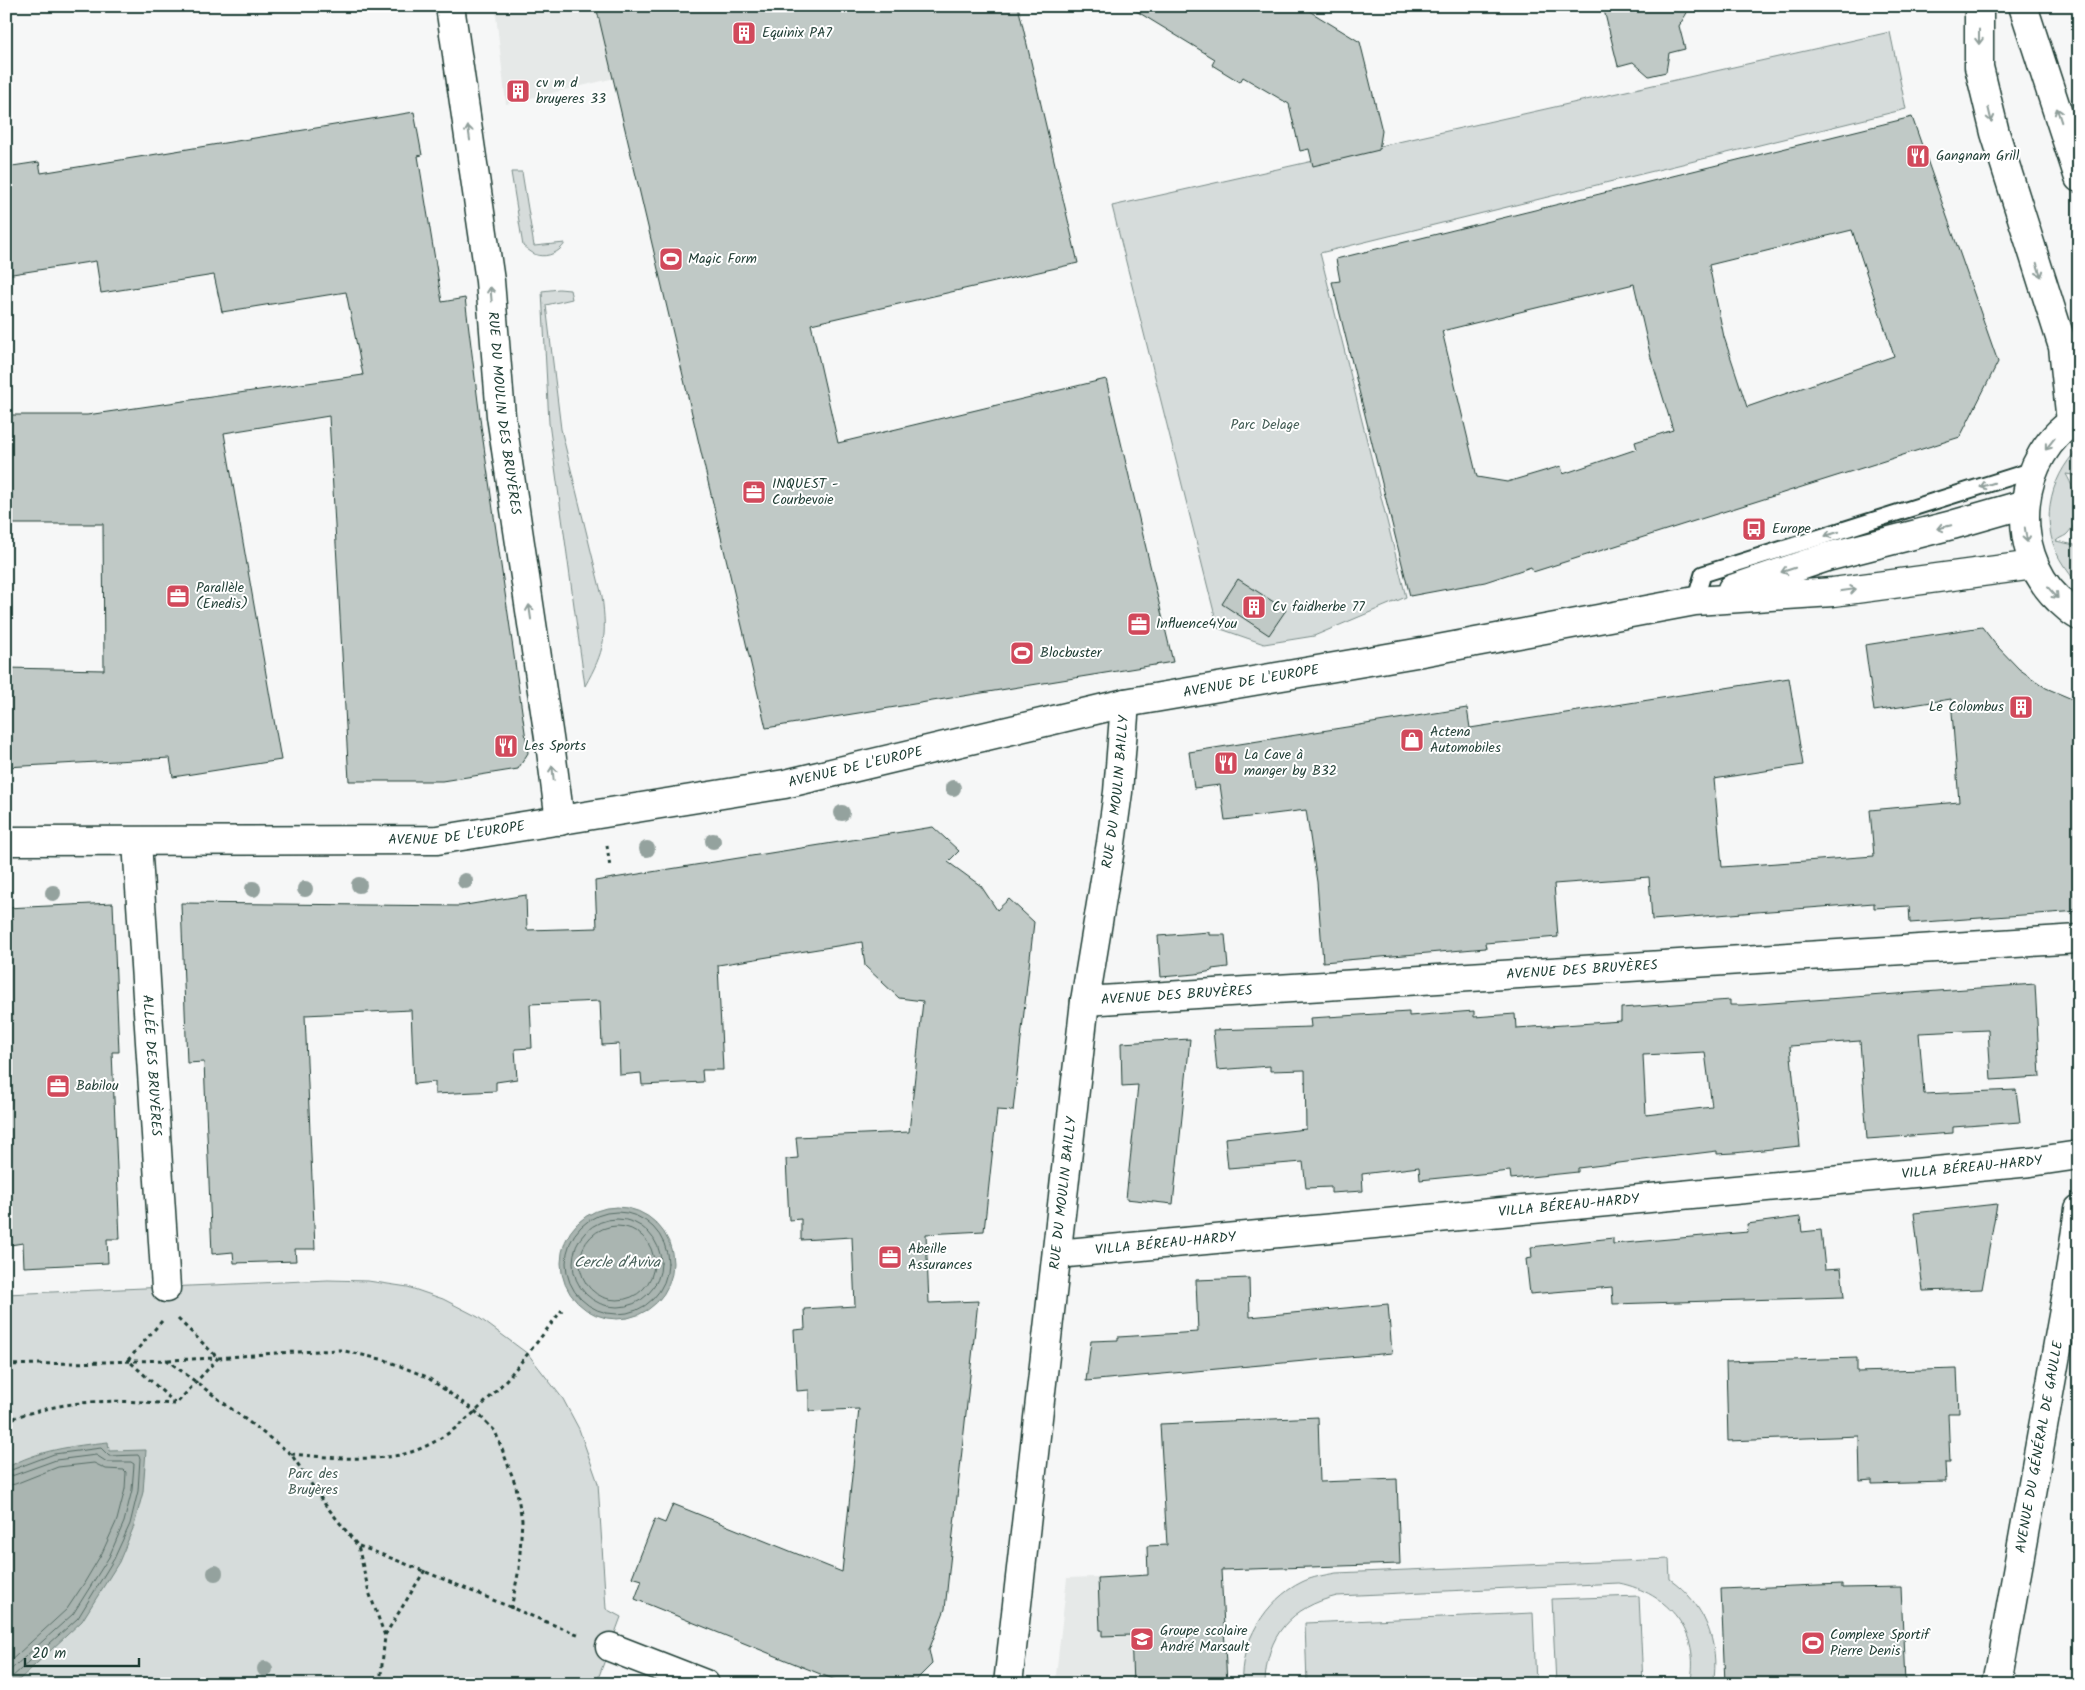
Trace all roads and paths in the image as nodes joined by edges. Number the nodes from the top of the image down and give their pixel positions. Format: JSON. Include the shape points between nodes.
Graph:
{"nodes":[{"id":1,"x":450,"y":6,"type":"edge"},
{"id":2,"x":1979,"y":6,"type":"edge"},
{"id":3,"x":2023,"y":6,"type":"edge"},
{"id":4,"x":2079,"y":178,"type":"edge"},
{"id":5,"x":2075,"y":420,"type":"edge"},
{"id":6,"x":2033,"y":470,"type":"junction"},
{"id":7,"x":2025,"y":504,"type":"junction"},
{"id":8,"x":2034,"y":565,"type":"junction"},
{"id":9,"x":1695,"y":601,"type":"junction"},
{"id":10,"x":2079,"y":616,"type":"edge"},
{"id":11,"x":1126,"y":703,"type":"junction"},
{"id":12,"x":560,"y":821,"type":"junction"},
{"id":13,"x":6,"y":841,"type":"edge"},
{"id":14,"x":137,"y":842,"type":"junction"},
{"id":15,"x":2079,"y":939,"type":"edge"},
{"id":16,"x":1085,"y":1001,"type":"junction"},
{"id":17,"x":2079,"y":1155,"type":"edge"},
{"id":18,"x":2079,"y":1209,"type":"edge"},
{"id":19,"x":1057,"y":1254,"type":"junction"},
{"id":20,"x":168,"y":1300,"type":"junction"},
{"id":21,"x":562,"y":1310,"type":"dead end"},
{"id":22,"x":218,"y":1358,"type":"junction"},
{"id":23,"x":128,"y":1360,"type":"junction"},
{"id":24,"x":167,"y":1360,"type":"junction"},
{"id":25,"x":6,"y":1365,"type":"edge"},
{"id":26,"x":196,"y":1381,"type":"junction"},
{"id":27,"x":176,"y":1404,"type":"junction"},
{"id":28,"x":476,"y":1412,"type":"junction"},
{"id":29,"x":6,"y":1422,"type":"edge"},
{"id":30,"x":290,"y":1454,"type":"junction"},
{"id":31,"x":358,"y":1546,"type":"junction"},
{"id":32,"x":425,"y":1570,"type":"junction"},
{"id":33,"x":511,"y":1609,"type":"junction"},
{"id":34,"x":384,"y":1636,"type":"junction"},
{"id":35,"x":610,"y":1647,"type":"joint"},
{"id":36,"x":380,"y":1684,"type":"edge"},
{"id":37,"x":705,"y":1684,"type":"edge"},
{"id":38,"x":1008,"y":1684,"type":"edge"},
{"id":39,"x":1997,"y":1684,"type":"edge"}],
"edges":[{"from":12,"to":1,"type":"street","name":"RUE DU MOULIN DES BRUYÈRES","one_way":true,"via":[[501,416],[490,281]]},
{"from":2,"to":5,"type":"street","one_way":true,"via":[[1979,67],[1995,133],[2063,347]]},
{"from":4,"to":3,"type":"street","one_way":true},
{"from":5,"to":6,"type":"street","one_way":true,"via":[[2049,444]]},
{"from":6,"to":7,"type":"street"},
{"from":6,"to":9,"type":"lane","one_way":true,"via":[[1703,574]]},
{"from":7,"to":8,"type":"street","one_way":true,"via":[[2025,534]]},
{"from":7,"to":9,"type":"street","one_way":true,"via":[[1827,557]]},
{"from":9,"to":8,"type":"street","one_way":true,"via":[[1834,592]]},
{"from":8,"to":10,"type":"street","one_way":true,"via":[[2050,592]]},
{"from":9,"to":11,"type":"street","name":"AVENUE DE L'EUROPE"},
{"from":11,"to":12,"type":"street","name":"AVENUE DE L'EUROPE","via":[[785,784]]},
{"from":11,"to":16,"type":"street","name":"RUE DU MOULIN BAILLY","via":[[1111,843]]},
{"from":12,"to":14,"type":"street","name":"AVENUE DE L'EUROPE","via":[[437,840]]},
{"from":13,"to":14,"type":"street","name":"AVENUE DE L'EUROPE"},
{"from":14,"to":20,"type":"street","name":"ALLÉE DES BRUYÈRES"},
{"from":15,"to":16,"type":"street","name":"AVENUE DES BRUYÈRES"},
{"from":16,"to":19,"type":"street","name":"RUE DU MOULIN BAILLY"},
{"from":17,"to":19,"type":"street","name":"VILLA BÉREAU-HARDY"},
{"from":18,"to":39,"type":"street","name":"AVENUE DU GÉNÉRAL DE GAULLE"},
{"from":19,"to":38,"type":"street","name":"RUE DU MOULIN BAILLY"},
{"from":20,"to":22,"type":"path"},
{"from":20,"to":23,"type":"path"},
{"from":21,"to":28,"type":"path"},
{"from":22,"to":24,"type":"path"},
{"from":22,"to":26,"type":"path"},
{"from":22,"to":28,"type":"path","via":[[340,1350],[386,1360],[427,1377]]},
{"from":23,"to":24,"type":"path"},
{"from":23,"to":25,"type":"path"},
{"from":23,"to":27,"type":"path"},
{"from":24,"to":26,"type":"path"},
{"from":26,"to":27,"type":"path"},
{"from":26,"to":30,"type":"path"},
{"from":27,"to":29,"type":"path","via":[[112,1400],[64,1404],[16,1416]]},
{"from":28,"to":30,"type":"path","via":[[426,1446],[396,1456],[359,1459]]},
{"from":28,"to":33,"type":"path","via":[[495,1431],[516,1486],[522,1520],[519,1569]]},
{"from":30,"to":31,"type":"path"},
{"from":31,"to":32,"type":"path"},
{"from":31,"to":34,"type":"path"},
{"from":32,"to":33,"type":"path"},
{"from":32,"to":34,"type":"path"},
{"from":33,"to":35,"type":"path"},
{"from":34,"to":36,"type":"path"},
{"from":35,"to":37,"type":"street"}]}
